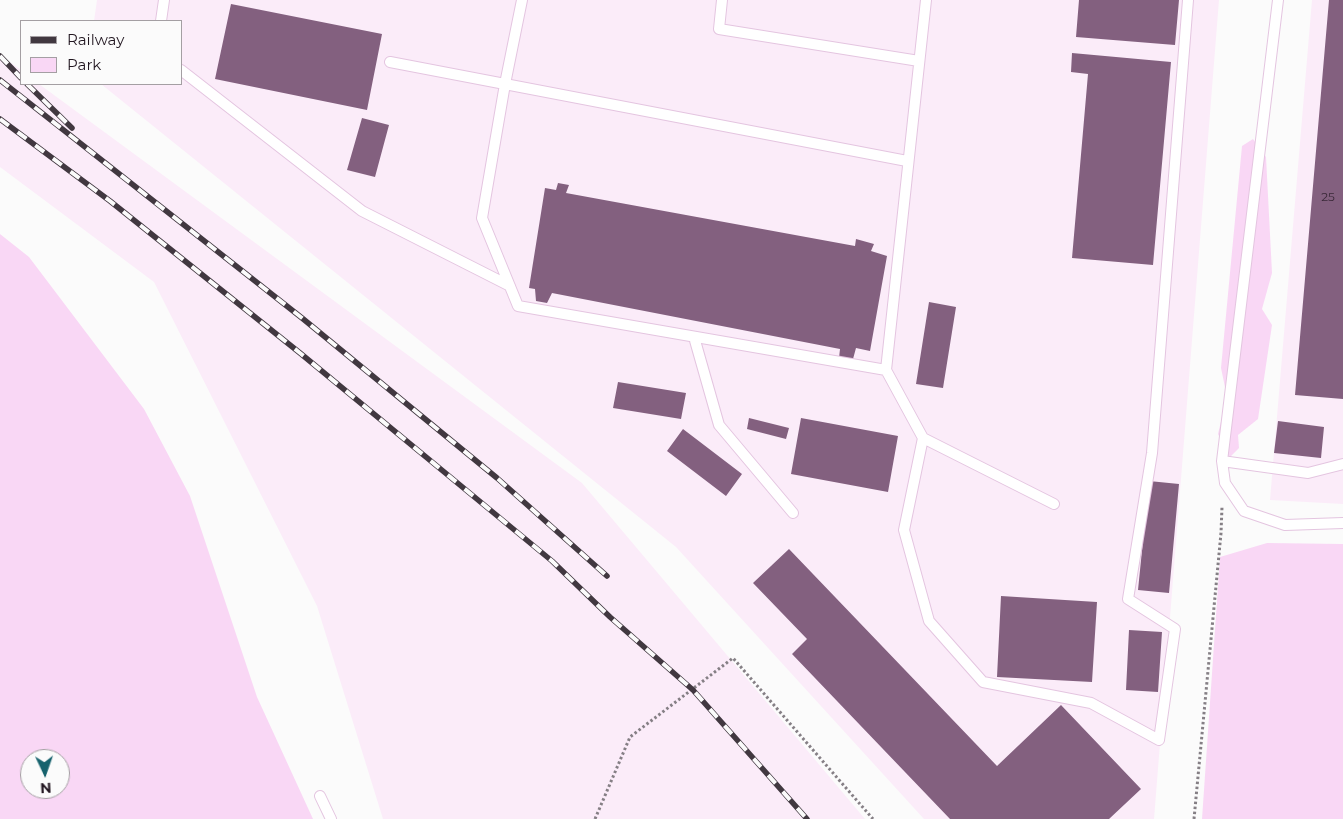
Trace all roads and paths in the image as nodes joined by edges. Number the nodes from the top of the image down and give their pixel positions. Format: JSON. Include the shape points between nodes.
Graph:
{"nodes":[{"id":1,"x":164,"y":0,"type":"edge"},
{"id":2,"x":522,"y":0,"type":"edge"},
{"id":3,"x":722,"y":0,"type":"edge"},
{"id":4,"x":926,"y":0,"type":"edge"},
{"id":5,"x":1188,"y":0,"type":"edge"},
{"id":6,"x":1278,"y":0,"type":"edge"},
{"id":7,"x":161,"y":20,"type":"edge"},
{"id":8,"x":919,"y":61,"type":"junction"},
{"id":9,"x":390,"y":62,"type":"dead end"},
{"id":10,"x":182,"y":71,"type":"edge"},
{"id":11,"x":505,"y":84,"type":"junction"},
{"id":12,"x":907,"y":161,"type":"junction"},
{"id":13,"x":510,"y":286,"type":"junction"},
{"id":14,"x":694,"y":337,"type":"junction"},
{"id":15,"x":886,"y":370,"type":"junction"},
{"id":16,"x":923,"y":438,"type":"junction"},
{"id":17,"x":1222,"y":461,"type":"junction"},
{"id":18,"x":1343,"y":464,"type":"edge"},
{"id":19,"x":1222,"y":497,"type":"dead end"},
{"id":20,"x":1054,"y":504,"type":"dead end"},
{"id":21,"x":793,"y":513,"type":"dead end"},
{"id":22,"x":1343,"y":523,"type":"edge"},
{"id":23,"x":320,"y":796,"type":"dead end"},
{"id":24,"x":331,"y":819,"type":"edge"},
{"id":25,"x":595,"y":819,"type":"edge"},
{"id":26,"x":873,"y":819,"type":"edge"},
{"id":27,"x":1194,"y":819,"type":"edge"}],
"edges":[{"from":1,"to":7,"type":"lane"},
{"from":2,"to":11,"type":"lane"},
{"from":3,"to":8,"type":"lane","via":[[719,29]]},
{"from":4,"to":8,"type":"lane"},
{"from":5,"to":16,"type":"lane","via":[[1152,454],[1128,599],[1174,629],[1159,740],[1091,703],[983,682],[929,621],[904,530]]},
{"from":6,"to":17,"type":"lane"},
{"from":8,"to":12,"type":"lane"},
{"from":9,"to":11,"type":"lane"},
{"from":10,"to":13,"type":"lane","via":[[362,211]]},
{"from":11,"to":12,"type":"lane"},
{"from":11,"to":13,"type":"lane","via":[[482,218]]},
{"from":12,"to":15,"type":"lane"},
{"from":13,"to":14,"type":"lane","via":[[518,306]]},
{"from":14,"to":15,"type":"lane"},
{"from":14,"to":21,"type":"lane","via":[[719,425]]},
{"from":15,"to":16,"type":"lane"},
{"from":16,"to":20,"type":"lane"},
{"from":17,"to":18,"type":"lane","via":[[1308,473]]},
{"from":17,"to":22,"type":"lane","via":[[1225,483],[1244,511],[1285,525]]},
{"from":19,"to":27,"type":"path"},
{"from":23,"to":24,"type":"lane"},
{"from":25,"to":26,"type":"path","via":[[630,737],[734,658]]}]}
